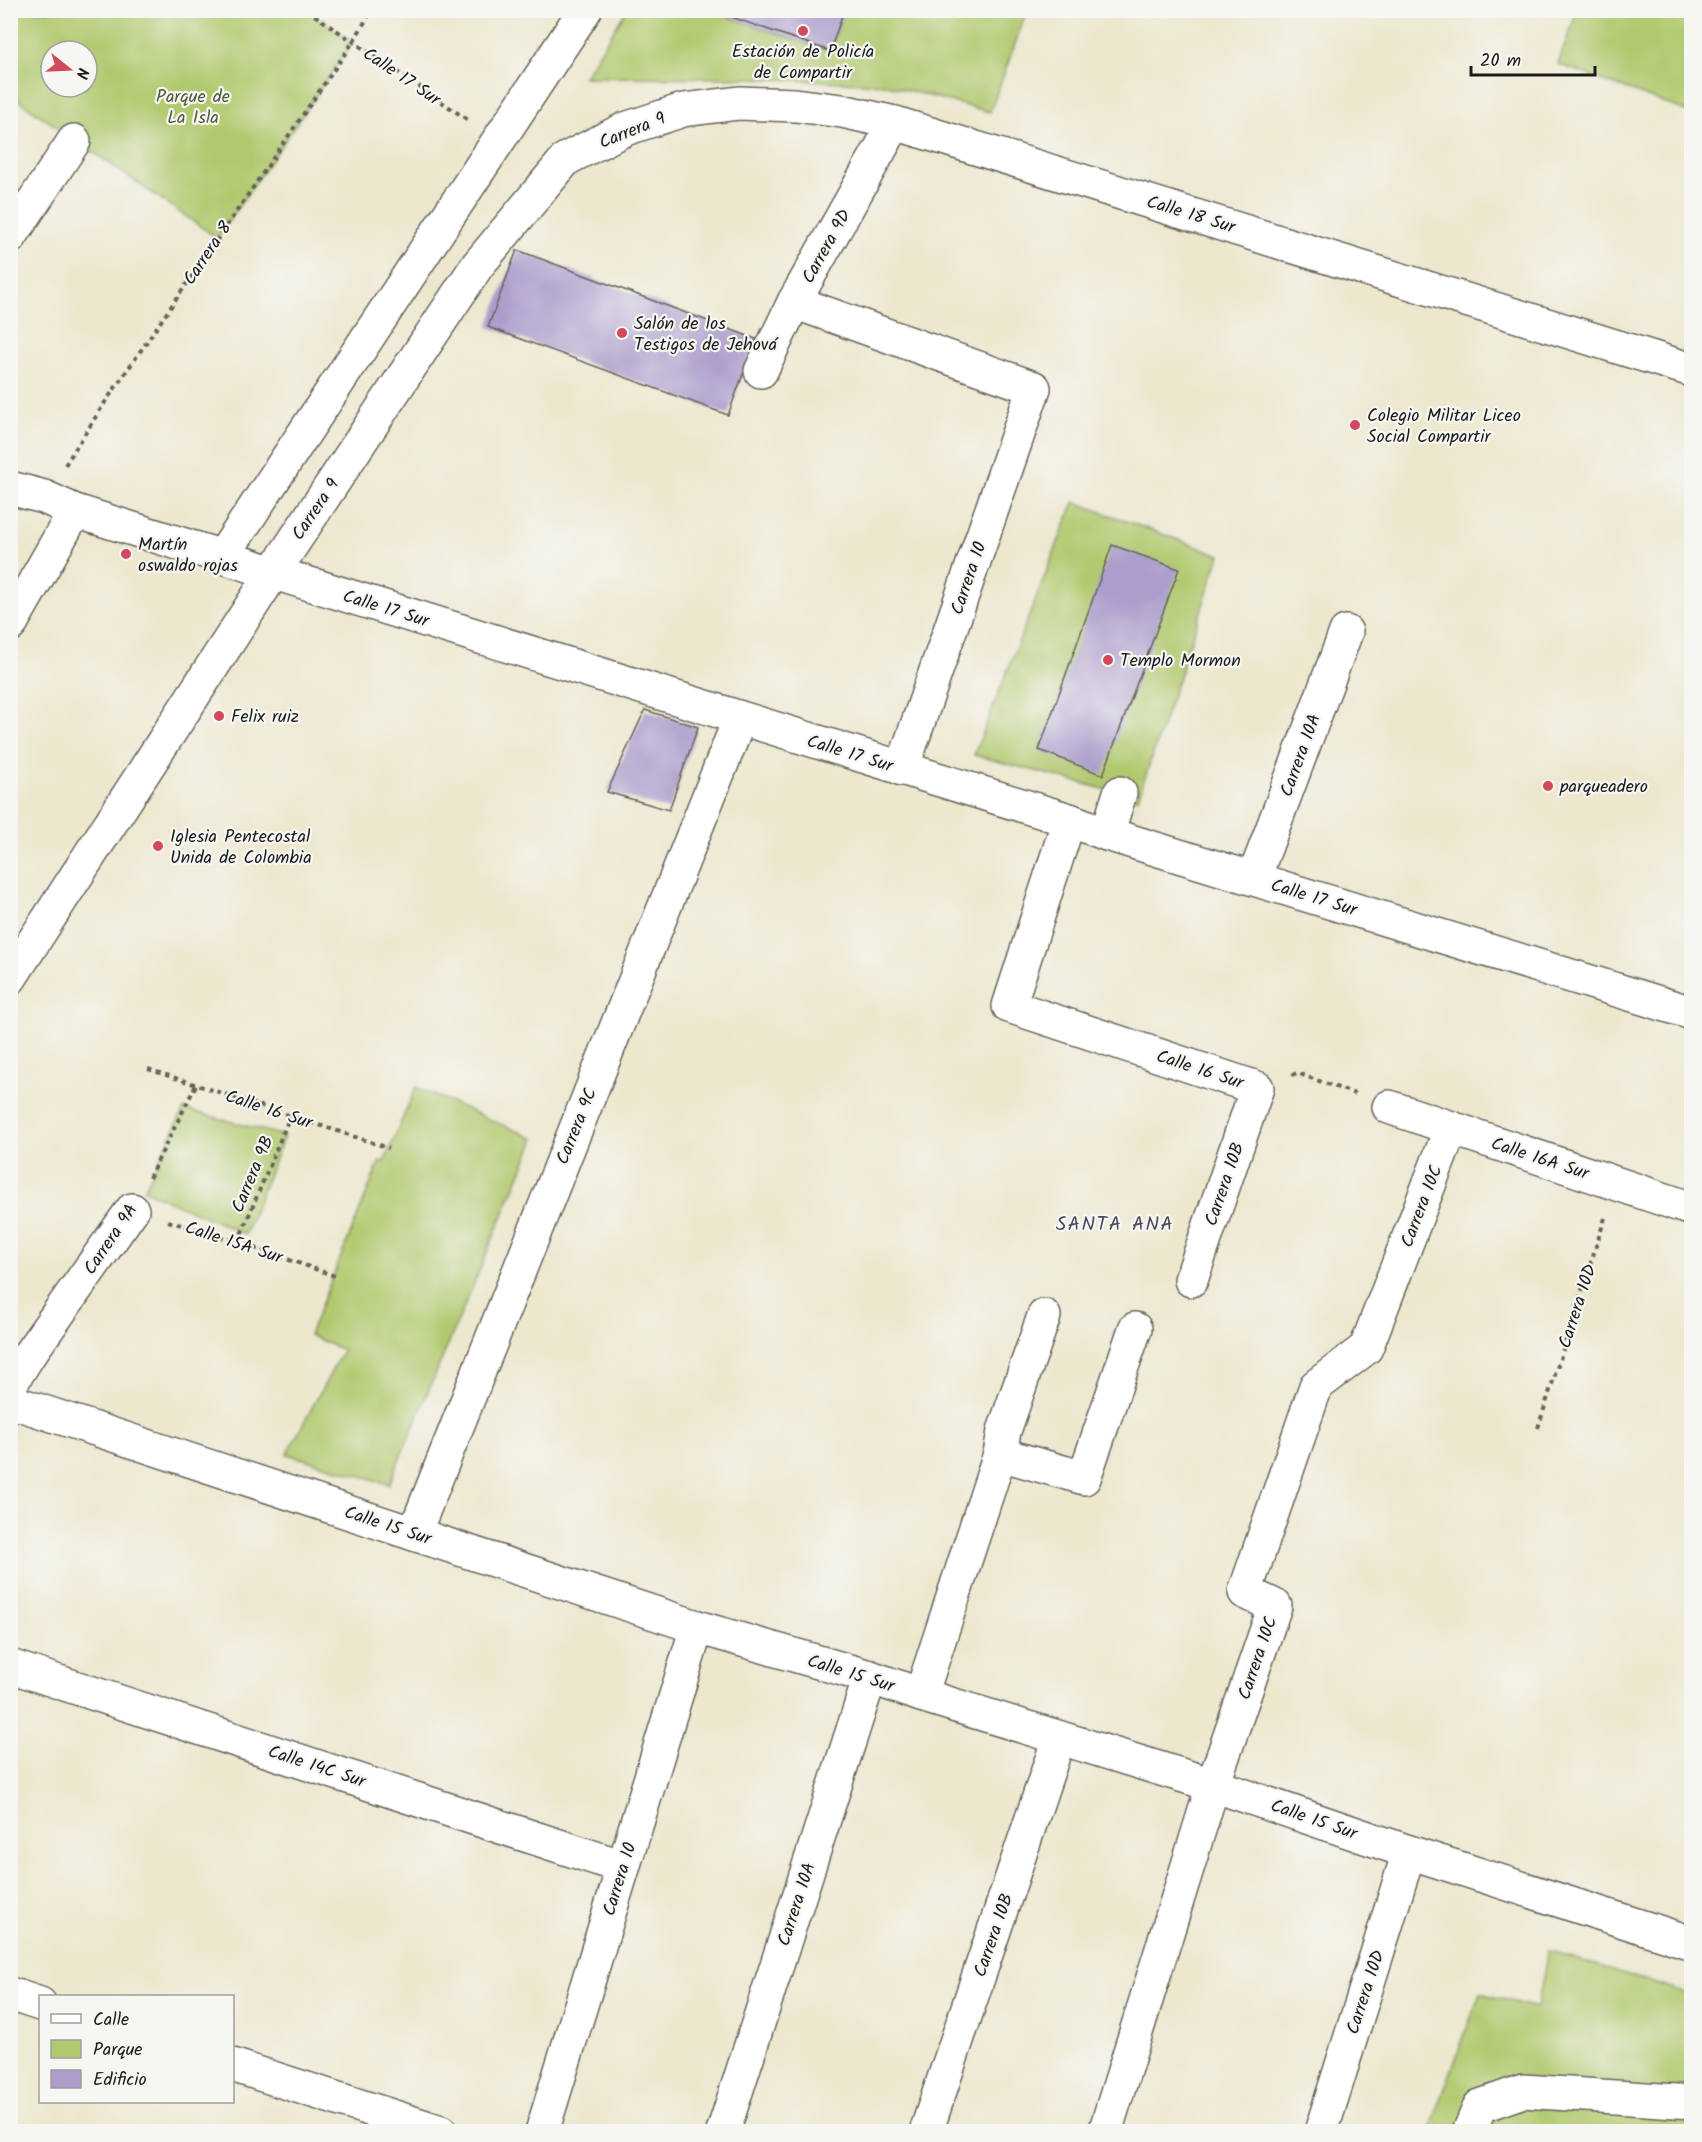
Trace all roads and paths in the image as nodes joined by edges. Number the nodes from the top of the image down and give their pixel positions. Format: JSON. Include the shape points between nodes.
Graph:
{"nodes":[{"id":1,"x":307,"y":10,"type":"edge"},
{"id":2,"x":372,"y":10,"type":"edge"},
{"id":3,"x":585,"y":10,"type":"edge"},
{"id":4,"x":353,"y":42,"type":"junction"},
{"id":5,"x":683,"y":110,"type":"joint"},
{"id":6,"x":895,"y":123,"type":"junction"},
{"id":7,"x":74,"y":141,"type":"dead end"},
{"id":8,"x":498,"y":141,"type":"junction"},
{"id":9,"x":10,"y":237,"type":"edge"},
{"id":10,"x":794,"y":302,"type":"junction"},
{"id":11,"x":1692,"y":369,"type":"edge"},
{"id":12,"x":761,"y":371,"type":"dead end"},
{"id":13,"x":10,"y":488,"type":"edge"},
{"id":14,"x":44,"y":497,"type":"junction"},
{"id":15,"x":75,"y":511,"type":"junction"},
{"id":16,"x":222,"y":557,"type":"junction"},
{"id":17,"x":273,"y":573,"type":"junction"},
{"id":18,"x":10,"y":625,"type":"edge"},
{"id":19,"x":1346,"y":632,"type":"dead end"},
{"id":20,"x":740,"y":718,"type":"junction"},
{"id":21,"x":902,"y":769,"type":"junction"},
{"id":22,"x":1120,"y":793,"type":"dead end"},
{"id":23,"x":1069,"y":820,"type":"junction"},
{"id":24,"x":1107,"y":834,"type":"junction"},
{"id":25,"x":1254,"y":878,"type":"junction"},
{"id":26,"x":10,"y":978,"type":"edge"},
{"id":27,"x":1690,"y":1009,"type":"edge"},
{"id":28,"x":148,"y":1069,"type":"dead end"},
{"id":29,"x":196,"y":1085,"type":"junction"},
{"id":30,"x":1257,"y":1088,"type":"junction"},
{"id":31,"x":1389,"y":1107,"type":"joint"},
{"id":32,"x":290,"y":1116,"type":"junction"},
{"id":33,"x":1451,"y":1128,"type":"junction"},
{"id":34,"x":389,"y":1149,"type":"dead end"},
{"id":35,"x":1616,"y":1183,"type":"junction"},
{"id":36,"x":1692,"y":1209,"type":"edge"},
{"id":37,"x":132,"y":1210,"type":"junction"},
{"id":38,"x":238,"y":1242,"type":"junction"},
{"id":39,"x":335,"y":1276,"type":"dead end"},
{"id":40,"x":1191,"y":1280,"type":"dead end"},
{"id":41,"x":1044,"y":1316,"type":"dead end"},
{"id":42,"x":1135,"y":1329,"type":"dead end"},
{"id":43,"x":10,"y":1385,"type":"edge"},
{"id":44,"x":10,"y":1401,"type":"edge"},
{"id":45,"x":1538,"y":1428,"type":"dead end"},
{"id":46,"x":1000,"y":1454,"type":"junction"},
{"id":47,"x":414,"y":1534,"type":"junction"},
{"id":48,"x":697,"y":1627,"type":"junction"},
{"id":49,"x":10,"y":1666,"type":"edge"},
{"id":50,"x":870,"y":1677,"type":"junction"},
{"id":51,"x":921,"y":1695,"type":"junction"},
{"id":52,"x":1059,"y":1738,"type":"junction"},
{"id":53,"x":1214,"y":1785,"type":"junction"},
{"id":54,"x":1409,"y":1852,"type":"junction"},
{"id":55,"x":623,"y":1867,"type":"junction"},
{"id":56,"x":1692,"y":1943,"type":"edge"},
{"id":57,"x":10,"y":1994,"type":"edge"},
{"id":58,"x":39,"y":2004,"type":"edge"},
{"id":59,"x":234,"y":2066,"type":"edge"},
{"id":60,"x":1692,"y":2102,"type":"edge"},
{"id":61,"x":441,"y":2132,"type":"edge"},
{"id":62,"x":542,"y":2132,"type":"edge"},
{"id":63,"x":723,"y":2132,"type":"edge"},
{"id":64,"x":926,"y":2132,"type":"edge"},
{"id":65,"x":1105,"y":2132,"type":"edge"},
{"id":66,"x":1321,"y":2132,"type":"edge"},
{"id":67,"x":1469,"y":2132,"type":"edge"}],
"edges":[{"from":1,"to":4,"type":"path","name":"Calle 17 Sur"},
{"from":2,"to":4,"type":"path","name":"Carrera 8"},
{"from":3,"to":8,"type":"street"},
{"from":4,"to":8,"type":"path","name":"Calle 17 Sur"},
{"from":4,"to":14,"type":"path","name":"Carrera 8"},
{"from":5,"to":6,"type":"street","name":"Calle 18 Sur","via":[[739,103],[795,105]]},
{"from":5,"to":17,"type":"street","name":"Carrera 9","via":[[625,129],[566,159],[477,266]]},
{"from":6,"to":10,"type":"street","name":"Carrera 9D"},
{"from":6,"to":11,"type":"street","name":"Calle 18 Sur"},
{"from":7,"to":9,"type":"street"},
{"from":8,"to":16,"type":"street"},
{"from":10,"to":12,"type":"street","name":"Carrera 9D"},
{"from":10,"to":21,"type":"street","name":"Carrera 10","via":[[1034,388]]},
{"from":13,"to":14,"type":"street","name":"Calle 17 Sur"},
{"from":14,"to":15,"type":"street","name":"Calle 17 Sur"},
{"from":15,"to":16,"type":"street","name":"Calle 17 Sur"},
{"from":15,"to":18,"type":"street"},
{"from":16,"to":17,"type":"street","name":"Calle 17 Sur"},
{"from":17,"to":20,"type":"street","name":"Calle 17 Sur"},
{"from":17,"to":26,"type":"street","name":"Carrera 9"},
{"from":19,"to":25,"type":"street","name":"Carrera 10A"},
{"from":20,"to":21,"type":"street","name":"Calle 17 Sur"},
{"from":20,"to":47,"type":"street","name":"Carrera 9C"},
{"from":21,"to":23,"type":"street","name":"Calle 17 Sur"},
{"from":22,"to":24,"type":"street"},
{"from":23,"to":24,"type":"street","name":"Calle 17 Sur"},
{"from":23,"to":30,"type":"street","name":"Calle 16 Sur","via":[[1009,1006]]},
{"from":24,"to":25,"type":"street","name":"Calle 17 Sur"},
{"from":25,"to":27,"type":"street","name":"Calle 17 Sur"},
{"from":28,"to":29,"type":"path","name":"Calle 16 Sur"},
{"from":29,"to":32,"type":"path","name":"Calle 16 Sur"},
{"from":29,"to":37,"type":"path","name":"Carrera 9A"},
{"from":30,"to":31,"type":"path","name":"Calle 16 Sur","via":[[1297,1073]]},
{"from":30,"to":40,"type":"street","name":"Carrera 10B"},
{"from":31,"to":33,"type":"street","name":"Calle 16A Sur"},
{"from":32,"to":34,"type":"path","name":"Calle 16 Sur"},
{"from":32,"to":38,"type":"path","name":"Carrera 9B"},
{"from":33,"to":35,"type":"street","name":"Calle 16A Sur"},
{"from":33,"to":53,"type":"street","name":"Carrera 10C","via":[[1366,1348],[1316,1386],[1245,1592],[1275,1606]]},
{"from":35,"to":36,"type":"street","name":"Calle 16A Sur"},
{"from":35,"to":45,"type":"path","name":"Carrera 10D"},
{"from":37,"to":38,"type":"path","name":"Calle 15A Sur"},
{"from":37,"to":43,"type":"street","name":"Carrera 9A"},
{"from":38,"to":39,"type":"path","name":"Calle 15A Sur"},
{"from":41,"to":46,"type":"street","via":[[1004,1431]]},
{"from":42,"to":46,"type":"street","via":[[1084,1478]]},
{"from":44,"to":47,"type":"street","name":"Calle 15 Sur"},
{"from":46,"to":51,"type":"street"},
{"from":47,"to":48,"type":"street","name":"Calle 15 Sur"},
{"from":48,"to":50,"type":"street","name":"Calle 15 Sur"},
{"from":48,"to":55,"type":"street","name":"Carrera 10"},
{"from":49,"to":55,"type":"street","name":"Calle 14C Sur"},
{"from":50,"to":51,"type":"street","name":"Calle 15 Sur"},
{"from":50,"to":63,"type":"street","name":"Carrera 10A"},
{"from":51,"to":52,"type":"street","name":"Calle 15 Sur"},
{"from":52,"to":53,"type":"street","name":"Calle 15 Sur"},
{"from":52,"to":64,"type":"street","name":"Carrera 10B"},
{"from":53,"to":54,"type":"street","name":"Calle 15 Sur"},
{"from":53,"to":65,"type":"street","name":"Carrera 10C"},
{"from":54,"to":56,"type":"street","name":"Calle 15 Sur"},
{"from":54,"to":66,"type":"street","name":"Carrera 10D"},
{"from":55,"to":62,"type":"street","name":"Carrera 10"},
{"from":57,"to":58,"type":"street"},
{"from":59,"to":61,"type":"street"},
{"from":60,"to":67,"type":"street","via":[[1522,2091],[1480,2106]]}]}
